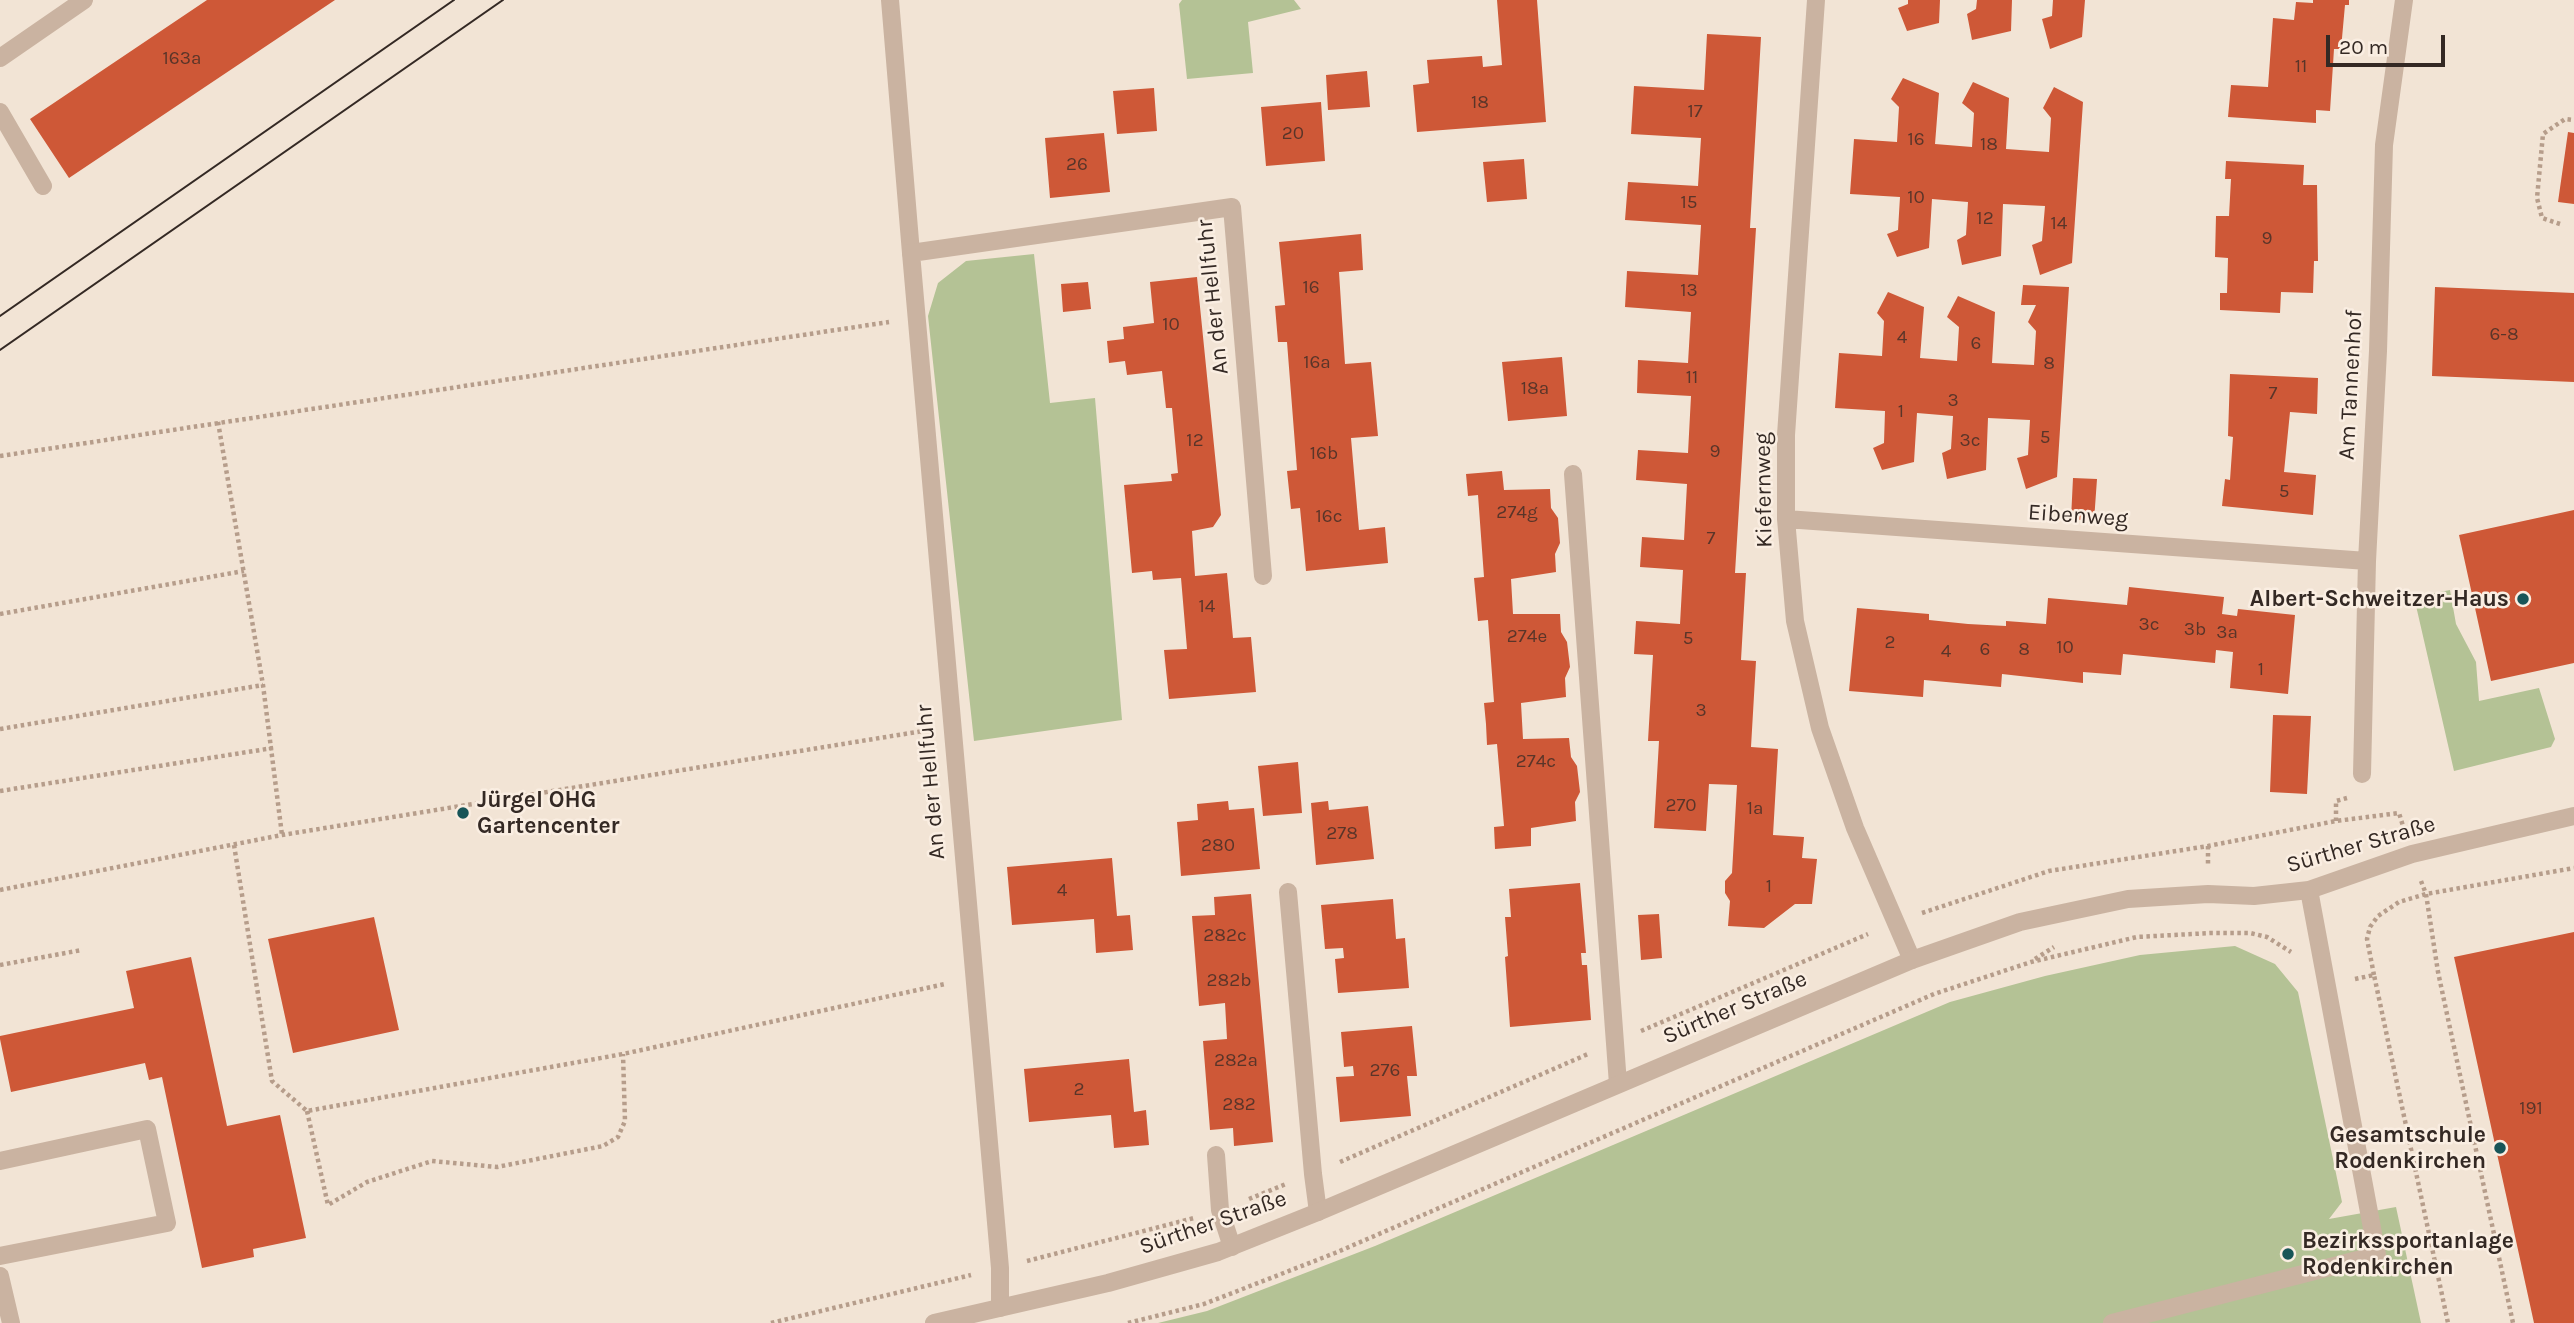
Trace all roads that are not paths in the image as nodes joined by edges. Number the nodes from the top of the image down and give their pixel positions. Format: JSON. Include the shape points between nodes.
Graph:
{"nodes":[{"id":1,"x":84,"y":0,"type":"edge"},
{"id":2,"x":890,"y":0,"type":"edge"},
{"id":3,"x":1816,"y":0,"type":"edge"},
{"id":4,"x":2403,"y":0,"type":"edge"},
{"id":5,"x":0,"y":58,"type":"edge"},
{"id":6,"x":0,"y":112,"type":"edge"},
{"id":7,"x":43,"y":186,"type":"dead end"},
{"id":8,"x":911,"y":253,"type":"junction"},
{"id":9,"x":1573,"y":474,"type":"dead end"},
{"id":10,"x":1786,"y":519,"type":"junction"},
{"id":11,"x":2367,"y":561,"type":"junction"},
{"id":12,"x":1263,"y":576,"type":"dead end"},
{"id":13,"x":2362,"y":774,"type":"dead end"},
{"id":14,"x":2574,"y":817,"type":"edge"},
{"id":15,"x":2309,"y":890,"type":"junction"},
{"id":16,"x":1289,"y":892,"type":"dead end"},
{"id":17,"x":1912,"y":960,"type":"junction"},
{"id":18,"x":1618,"y":1084,"type":"junction"},
{"id":19,"x":1216,"y":1155,"type":"dead end"},
{"id":20,"x":0,"y":1161,"type":"edge"},
{"id":21,"x":1318,"y":1212,"type":"junction"},
{"id":22,"x":1232,"y":1247,"type":"junction"},
{"id":23,"x":0,"y":1256,"type":"edge"},
{"id":24,"x":0,"y":1276,"type":"edge"},
{"id":25,"x":1000,"y":1308,"type":"junction"},
{"id":26,"x":11,"y":1323,"type":"edge"},
{"id":27,"x":934,"y":1323,"type":"edge"},
{"id":28,"x":2112,"y":1323,"type":"edge"}],
"edges":[{"from":1,"to":5,"type":"street"},
{"from":2,"to":8,"type":"street","name":"An der Hellfuhr"},
{"from":3,"to":10,"type":"street","name":"Kiefernweg","via":[[1786,435]]},
{"from":4,"to":11,"type":"street","name":"Am Tannenhof","via":[[2384,145]]},
{"from":6,"to":7,"type":"street"},
{"from":8,"to":12,"type":"street","name":"An der Hellfuhr","via":[[1232,207]]},
{"from":8,"to":25,"type":"street","name":"An der Hellfuhr"},
{"from":9,"to":18,"type":"street"},
{"from":10,"to":11,"type":"street","name":"Eibenweg"},
{"from":10,"to":17,"type":"street","name":"Kiefernweg","via":[[1795,621],[1820,728],[1855,828]]},
{"from":11,"to":13,"type":"street","name":"Am Tannenhof"},
{"from":14,"to":15,"type":"street","name":"Sürther Straße","via":[[2412,854]]},
{"from":15,"to":17,"type":"street","name":"Sürther Straße","via":[[2128,899],[2020,922]]},
{"from":15,"to":28,"type":"street","via":[[2377,1255]]},
{"from":16,"to":21,"type":"street"},
{"from":17,"to":18,"type":"street","name":"Sürther Straße"},
{"from":18,"to":21,"type":"street","name":"Sürther Straße"},
{"from":19,"to":22,"type":"street","via":[[1220,1210]]},
{"from":20,"to":23,"type":"street","via":[[147,1129],[167,1223]]},
{"from":21,"to":22,"type":"street","name":"Sürther Straße"},
{"from":22,"to":25,"type":"street","name":"Sürther Straße"},
{"from":24,"to":26,"type":"street"},
{"from":25,"to":27,"type":"street","name":"Sürther Straße"}]}
